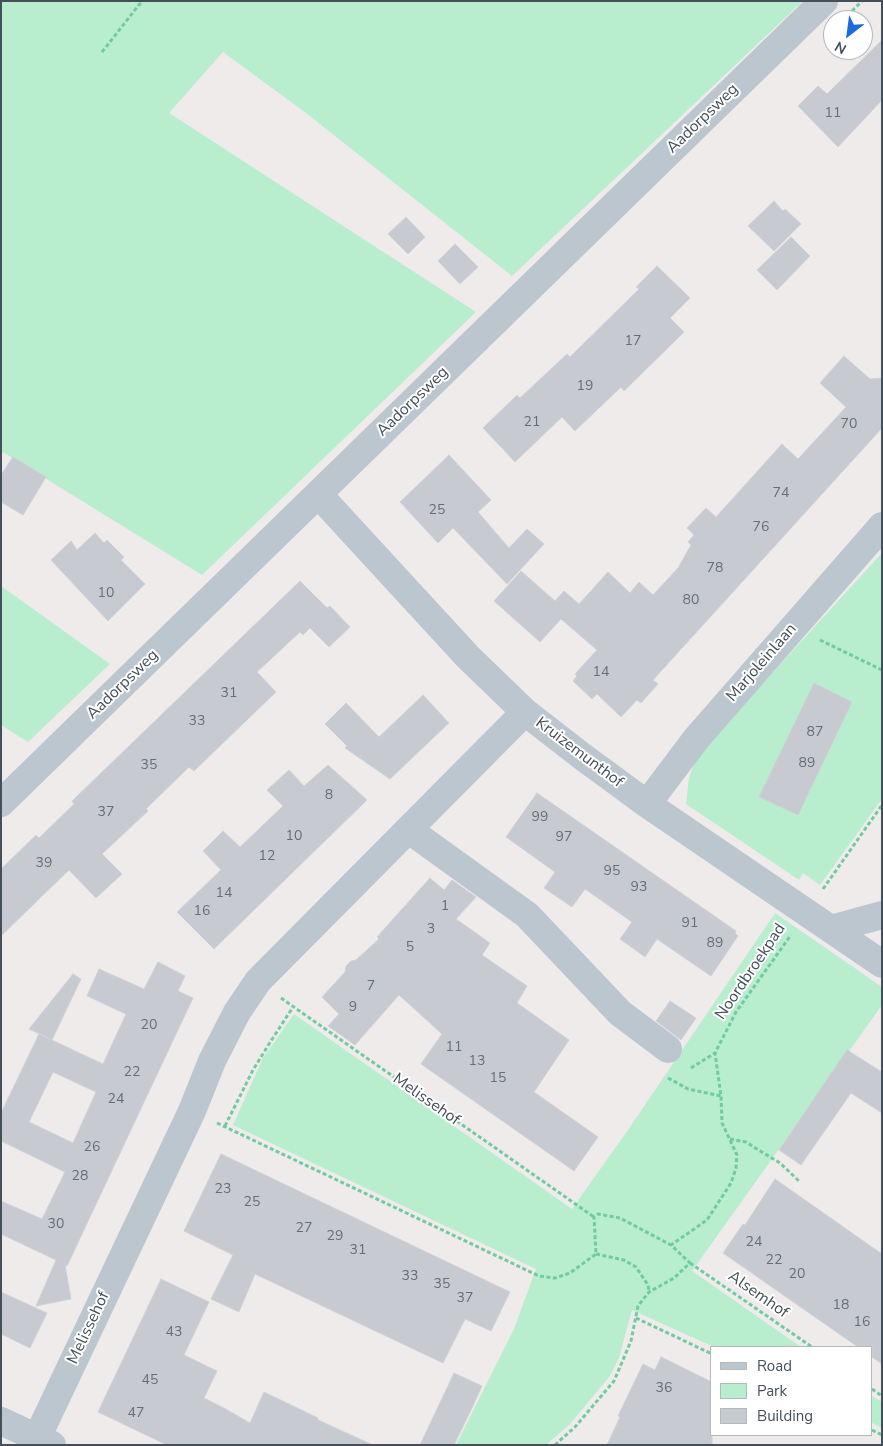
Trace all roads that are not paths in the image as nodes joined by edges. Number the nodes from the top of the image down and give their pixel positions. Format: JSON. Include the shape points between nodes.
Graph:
{"nodes":[{"id":1,"x":824,"y":1,"type":"edge"},
{"id":2,"x":318,"y":494,"type":"junction"},
{"id":3,"x":882,"y":526,"type":"edge"},
{"id":4,"x":524,"y":712,"type":"junction"},
{"id":5,"x":1,"y":803,"type":"edge"},
{"id":6,"x":647,"y":804,"type":"junction"},
{"id":7,"x":409,"y":830,"type":"junction"},
{"id":8,"x":882,"y":915,"type":"edge"},
{"id":9,"x":831,"y":930,"type":"junction"},
{"id":10,"x":882,"y":964,"type":"edge"},
{"id":11,"x":668,"y":1049,"type":"road end"},
{"id":12,"x":1,"y":1421,"type":"edge"},
{"id":13,"x":44,"y":1441,"type":"edge"}],
"edges":[{"from":1,"to":2,"type":"street","name":"Aadorpsweg"},
{"from":2,"to":4,"type":"street","name":"Kruizemunthof","via":[[468,657]]},
{"from":2,"to":5,"type":"street","name":"Aadorpsweg"},
{"from":3,"to":6,"type":"street","name":"Marjoleinlaan","via":[[696,739]]},
{"from":4,"to":6,"type":"street","name":"Kruizemunthof"},
{"from":4,"to":7,"type":"street","name":"Melissehof"},
{"from":6,"to":9,"type":"street","name":"Kruizemunthof"},
{"from":7,"to":11,"type":"street","via":[[527,915],[620,1013]]},
{"from":7,"to":13,"type":"street","name":"Melissehof","via":[[258,981],[237,1012],[212,1061]]},
{"from":8,"to":9,"type":"street"},
{"from":9,"to":10,"type":"street","name":"Kruizemunthof"},
{"from":12,"to":13,"type":"street"}]}
